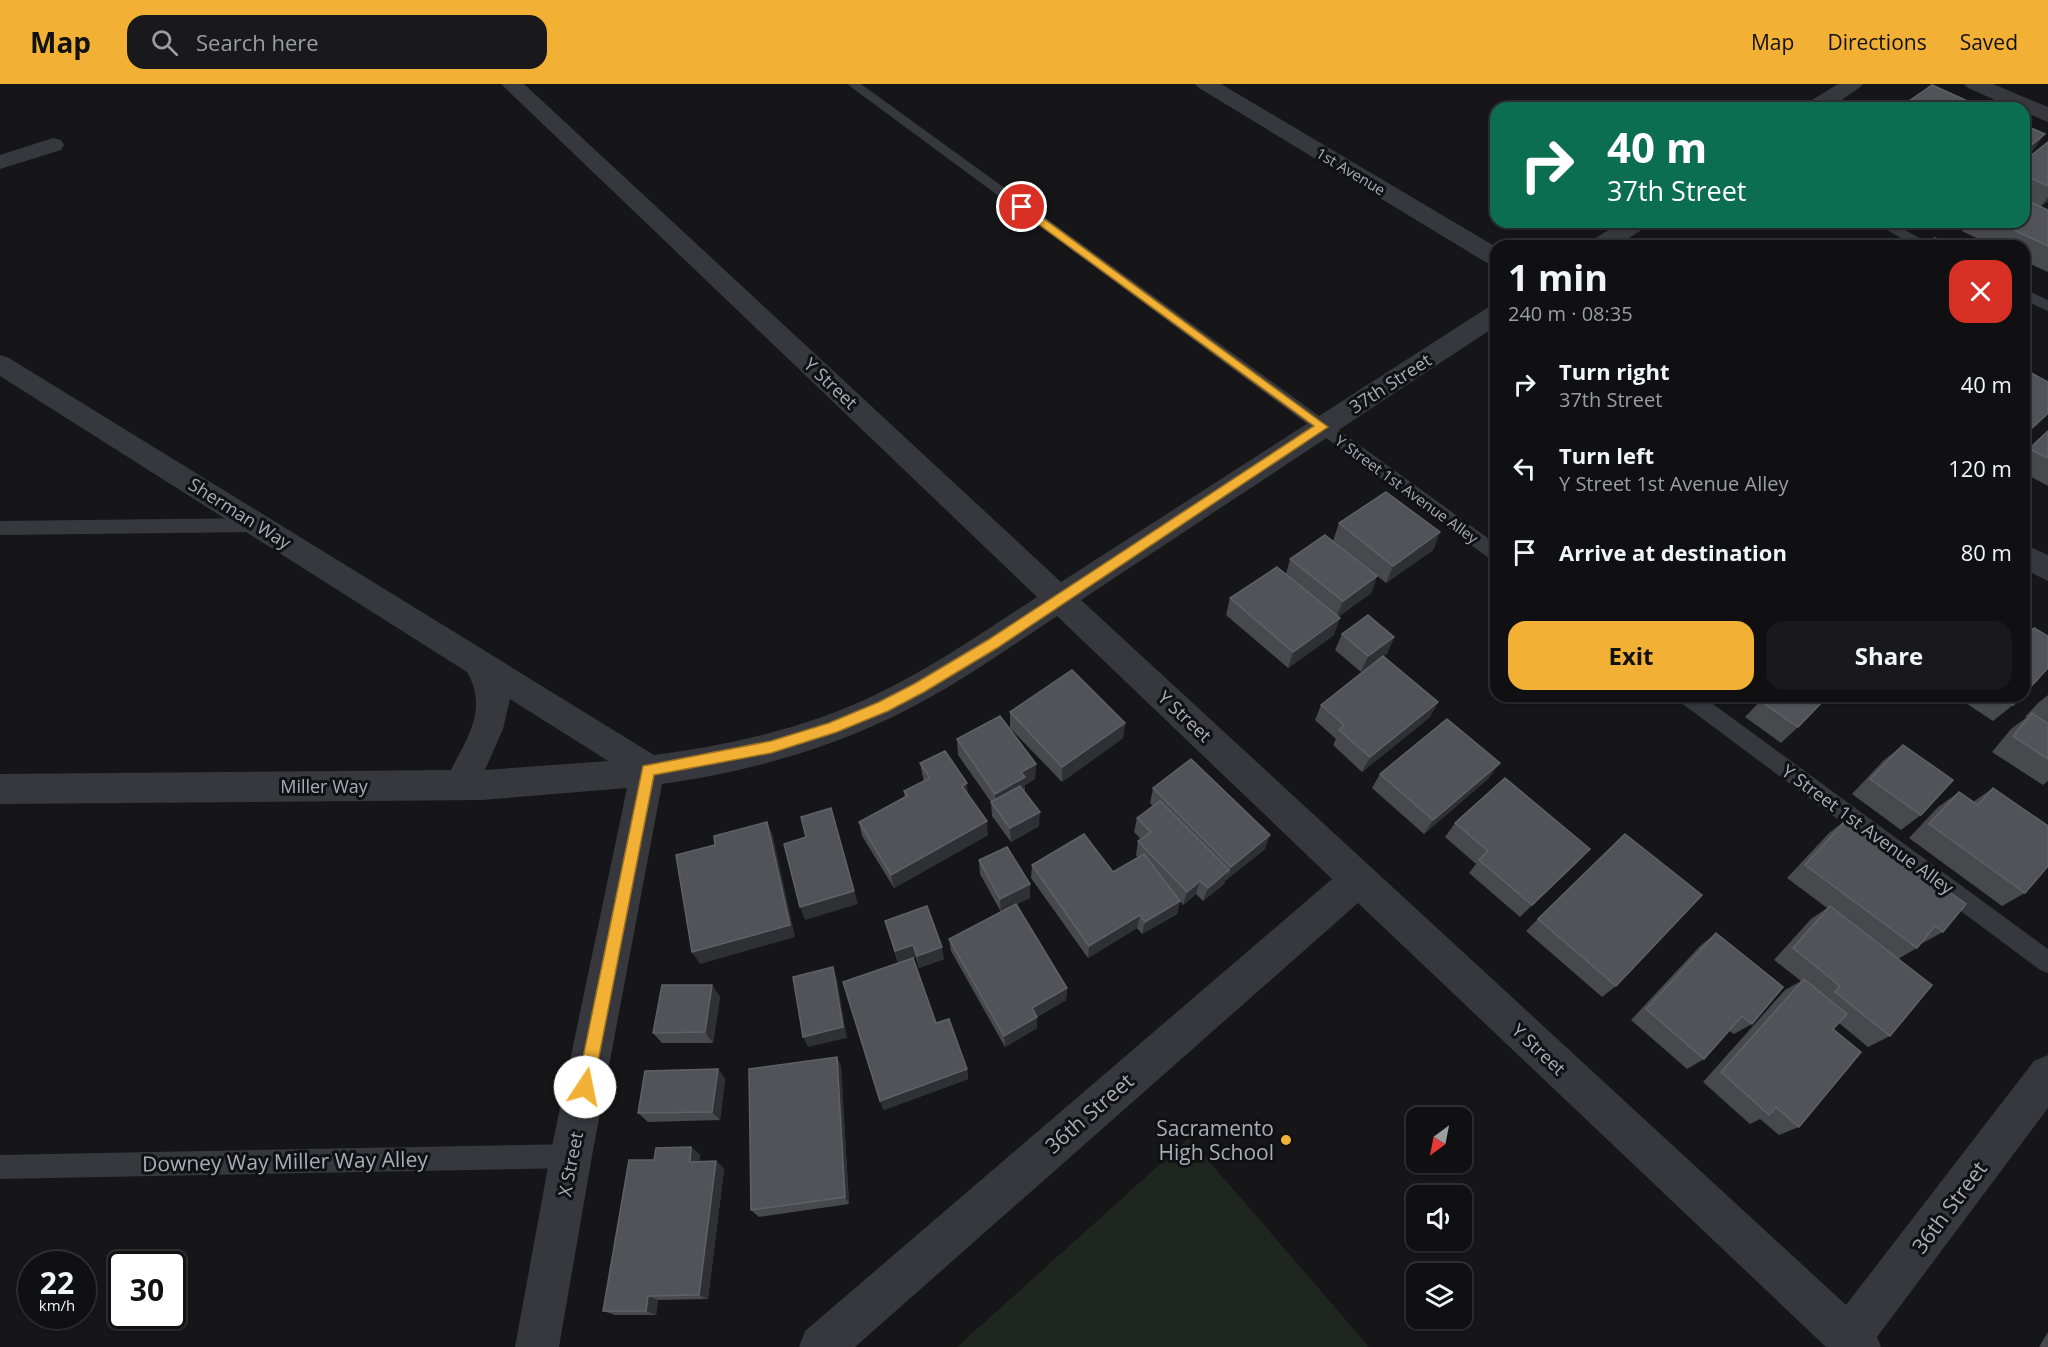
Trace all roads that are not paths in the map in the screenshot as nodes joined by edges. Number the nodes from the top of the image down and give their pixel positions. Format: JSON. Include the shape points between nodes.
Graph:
{"nodes":[{"id":1,"x":512,"y":84,"type":"edge"},
{"id":2,"x":853,"y":84,"type":"edge"},
{"id":3,"x":1206,"y":84,"type":"edge"},
{"id":4,"x":1852,"y":84,"type":"edge"},
{"id":5,"x":1975,"y":84,"type":"edge"},
{"id":6,"x":1824,"y":102,"type":"edge"},
{"id":7,"x":2017,"y":102,"type":"edge"},
{"id":8,"x":2030,"y":107,"type":"edge"},
{"id":9,"x":2048,"y":115,"type":"edge"},
{"id":10,"x":52,"y":145,"type":"dead end"},
{"id":11,"x":0,"y":162,"type":"edge"},
{"id":12,"x":1628,"y":228,"type":"edge"},
{"id":13,"x":1891,"y":228,"type":"edge"},
{"id":14,"x":1610,"y":240,"type":"edge"},
{"id":15,"x":1915,"y":240,"type":"edge"},
{"id":16,"x":1490,"y":254,"type":"edge"},
{"id":17,"x":2030,"y":297,"type":"edge"},
{"id":18,"x":2048,"y":306,"type":"edge"},
{"id":19,"x":1490,"y":318,"type":"edge"},
{"id":20,"x":0,"y":364,"type":"edge"},
{"id":21,"x":1322,"y":427,"type":"junction"},
{"id":22,"x":260,"y":525,"type":"junction"},
{"id":23,"x":0,"y":528,"type":"edge"},
{"id":24,"x":1490,"y":550,"type":"edge"},
{"id":25,"x":2030,"y":558,"type":"edge"},
{"id":26,"x":2048,"y":569,"type":"edge"},
{"id":27,"x":1060,"y":599,"type":"junction"},
{"id":28,"x":479,"y":664,"type":"junction"},
{"id":29,"x":1696,"y":702,"type":"edge"},
{"id":30,"x":648,"y":770,"type":"junction"},
{"id":31,"x":461,"y":785,"type":"junction"},
{"id":32,"x":0,"y":789,"type":"edge"},
{"id":33,"x":1358,"y":880,"type":"junction"},
{"id":34,"x":2048,"y":962,"type":"edge"},
{"id":35,"x":2048,"y":1075,"type":"edge"},
{"id":36,"x":571,"y":1156,"type":"junction"},
{"id":37,"x":0,"y":1167,"type":"edge"},
{"id":38,"x":1854,"y":1342,"type":"edge"},
{"id":39,"x":537,"y":1347,"type":"edge"},
{"id":40,"x":821,"y":1347,"type":"edge"}],
"edges":[{"from":1,"to":27,"type":"street","name":"Y Street"},
{"from":2,"to":21,"type":"lane","name":"Y Street 1st Avenue Alley"},
{"from":3,"to":16,"type":"street","name":"1st Avenue"},
{"from":4,"to":6,"type":"street"},
{"from":5,"to":7,"type":"street"},
{"from":8,"to":9,"type":"street"},
{"from":10,"to":11,"type":"street"},
{"from":12,"to":14,"type":"street"},
{"from":13,"to":15,"type":"lane"},
{"from":17,"to":18,"type":"lane"},
{"from":19,"to":21,"type":"street","name":"37th Street"},
{"from":20,"to":22,"type":"street","name":"Sherman Way"},
{"from":21,"to":24,"type":"lane","name":"Y Street 1st Avenue Alley"},
{"from":21,"to":27,"type":"street","name":"37th Street"},
{"from":22,"to":23,"type":"lane"},
{"from":22,"to":28,"type":"street","name":"Sherman Way"},
{"from":25,"to":26,"type":"street"},
{"from":27,"to":30,"type":"street","name":"37th Street","via":[[919,688],[850,721],[771,747]]},
{"from":27,"to":33,"type":"street","name":"Y Street"},
{"from":28,"to":30,"type":"street","name":"Sherman Way"},
{"from":28,"to":31,"type":"street","name":"Sherman Way","via":[[492,685],[495,701]]},
{"from":29,"to":34,"type":"lane","name":"Y Street 1st Avenue Alley"},
{"from":30,"to":31,"type":"street","name":"Miller Way","via":[[536,783]]},
{"from":30,"to":36,"type":"street","name":"X Street"},
{"from":31,"to":32,"type":"street","name":"Miller Way"},
{"from":33,"to":38,"type":"street","name":"Y Street"},
{"from":33,"to":40,"type":"street","name":"36th Street"},
{"from":35,"to":38,"type":"street","name":"36th Street"},
{"from":36,"to":37,"type":"lane","name":"Downey Way Miller Way Alley"},
{"from":36,"to":39,"type":"street","name":"X Street"}]}
